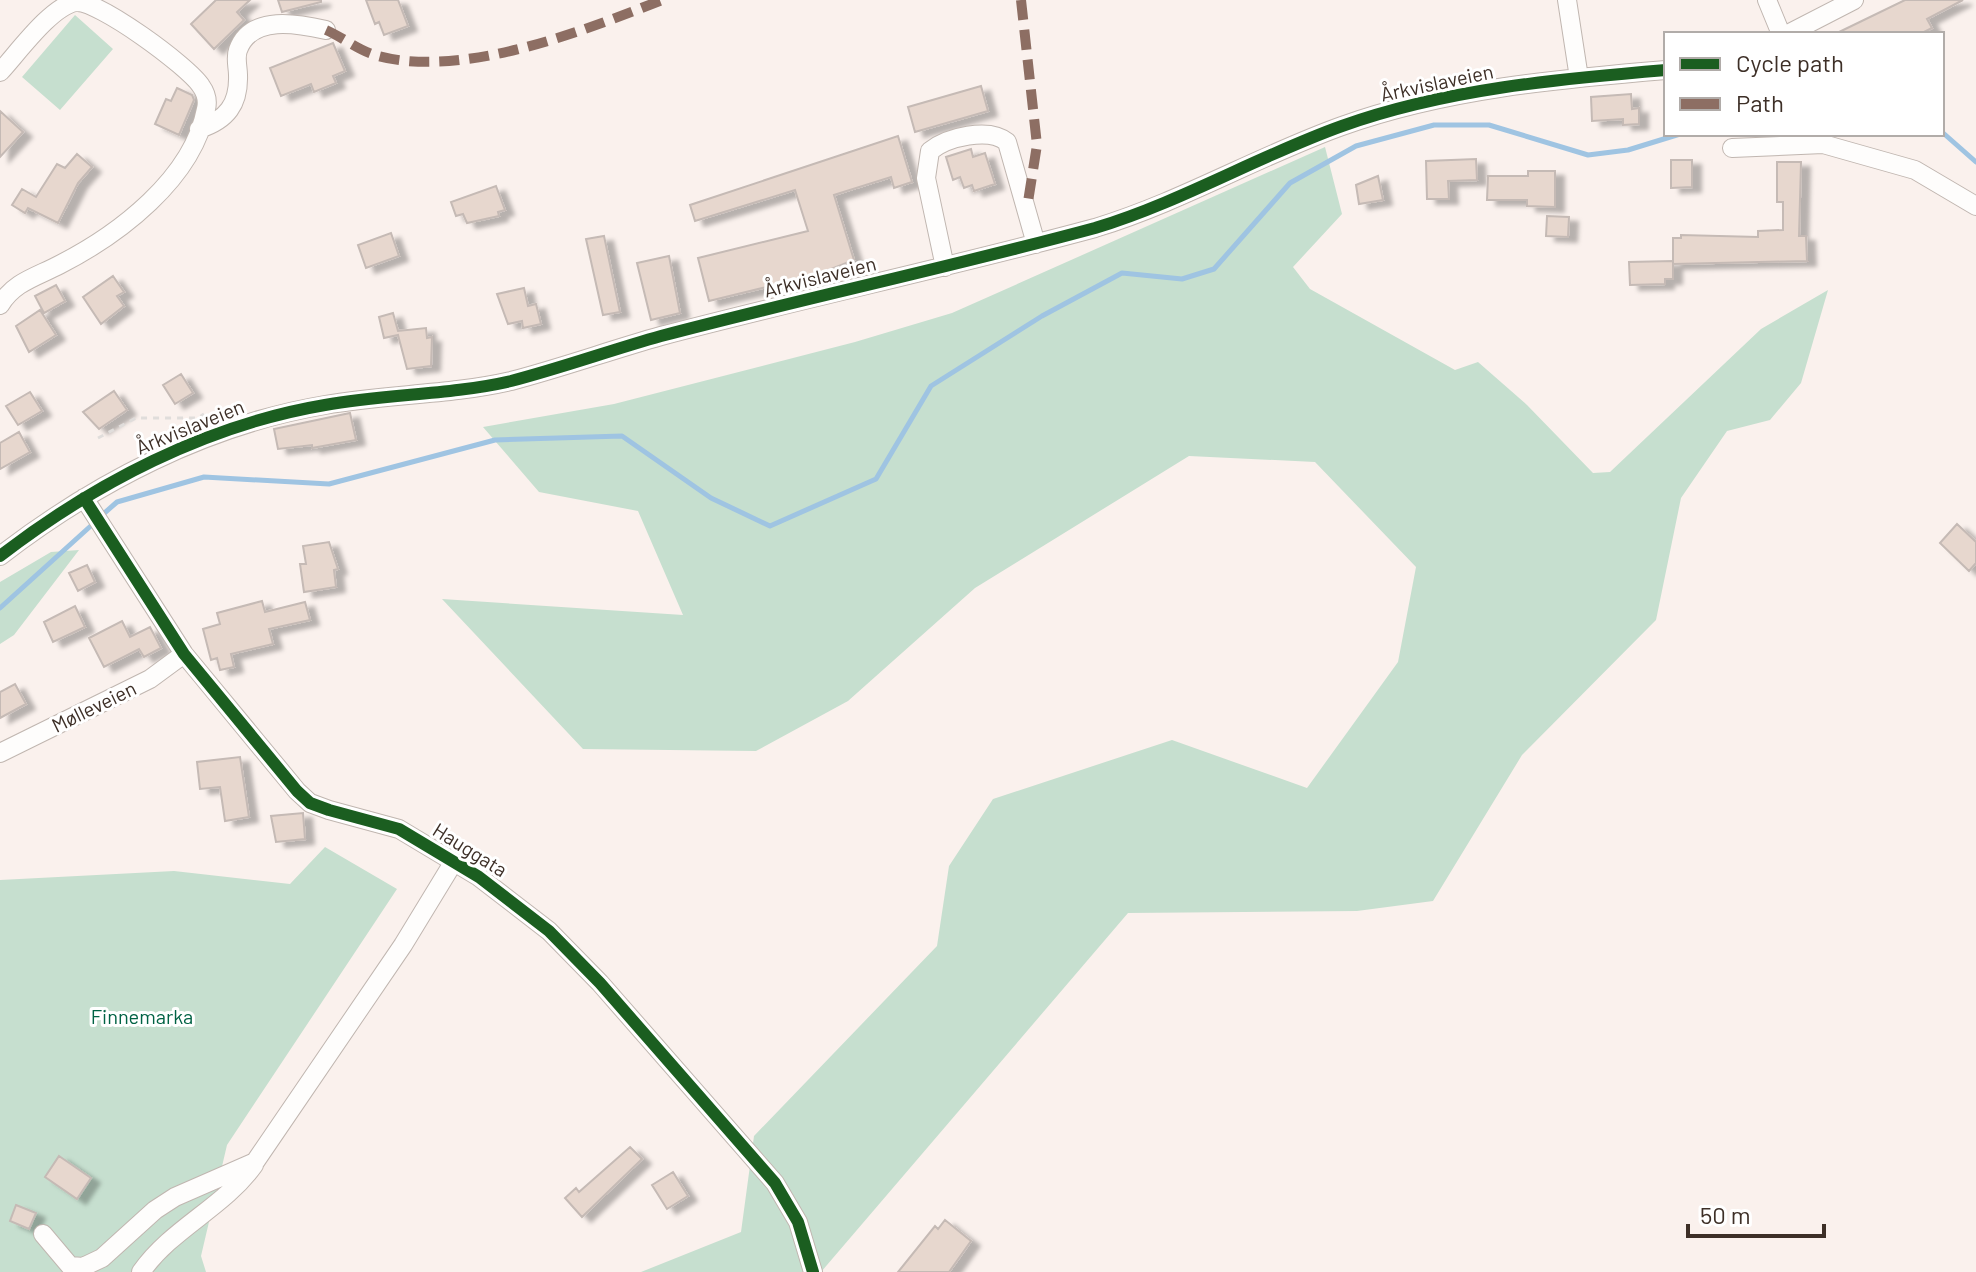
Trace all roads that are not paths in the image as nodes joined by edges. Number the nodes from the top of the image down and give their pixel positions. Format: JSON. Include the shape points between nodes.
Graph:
{"nodes":[{"id":1,"x":1567,"y":0,"type":"edge"},
{"id":2,"x":1767,"y":0,"type":"edge"},
{"id":3,"x":1854,"y":0,"type":"edge"},
{"id":4,"x":76,"y":1,"type":"edge"},
{"id":5,"x":326,"y":30,"type":"dead end"},
{"id":6,"x":1780,"y":32,"type":"edge"},
{"id":7,"x":1792,"y":32,"type":"edge"},
{"id":8,"x":1664,"y":70,"type":"edge"},
{"id":9,"x":0,"y":72,"type":"edge"},
{"id":10,"x":1579,"y":78,"type":"junction"},
{"id":11,"x":199,"y":129,"type":"junction"},
{"id":12,"x":1814,"y":138,"type":"edge"},
{"id":13,"x":1732,"y":148,"type":"dead end"},
{"id":14,"x":1976,"y":206,"type":"edge"},
{"id":15,"x":1036,"y":244,"type":"junction"},
{"id":16,"x":945,"y":267,"type":"junction"},
{"id":17,"x":0,"y":305,"type":"edge"},
{"id":18,"x":91,"y":511,"type":"junction"},
{"id":19,"x":0,"y":556,"type":"edge"},
{"id":20,"x":184,"y":654,"type":"junction"},
{"id":21,"x":0,"y":753,"type":"edge"},
{"id":22,"x":453,"y":863,"type":"junction"},
{"id":23,"x":255,"y":1162,"type":"junction"},
{"id":24,"x":43,"y":1234,"type":"dead end"},
{"id":25,"x":141,"y":1272,"type":"edge"},
{"id":26,"x":813,"y":1272,"type":"edge"}],
"edges":[{"from":1,"to":10,"type":"street"},
{"from":2,"to":6,"type":"street"},
{"from":3,"to":7,"type":"street"},
{"from":4,"to":9,"type":"street","via":[[58,10]]},
{"from":4,"to":11,"type":"street","via":[[139,33],[191,73],[206,95]]},
{"from":5,"to":11,"type":"street","via":[[277,23],[249,36],[238,50],[234,103],[223,120]]},
{"from":8,"to":10,"type":"street","name":"Årkvislaveien"},
{"from":10,"to":15,"type":"street","name":"Årkvislaveien","via":[[1451,97],[1369,117],[1141,213]]},
{"from":11,"to":17,"type":"street","via":[[165,184],[137,214],[102,241],[12,287]]},
{"from":12,"to":13,"type":"street"},
{"from":12,"to":14,"type":"street","via":[[1915,170]]},
{"from":15,"to":16,"type":"street","name":"Årkvislaveien"},
{"from":15,"to":16,"type":"street","via":[[1007,142],[992,134],[945,142],[930,151],[926,170]]},
{"from":16,"to":18,"type":"street","name":"Årkvislaveien","via":[[476,388],[325,405],[253,422],[157,460]]},
{"from":18,"to":19,"type":"street","name":"Årkvislaveien"},
{"from":18,"to":20,"type":"street","name":"Hauggata"},
{"from":20,"to":21,"type":"street","name":"Mølleveien","via":[[150,679]]},
{"from":20,"to":22,"type":"street","name":"Hauggata","via":[[310,803],[399,829]]},
{"from":22,"to":23,"type":"street","name":"Hauggata"},
{"from":22,"to":26,"type":"street","name":"Hauggata","via":[[521,907],[600,983],[775,1183],[798,1222]]},
{"from":23,"to":24,"type":"street","via":[[165,1203],[102,1258],[83,1267],[70,1266]]},
{"from":23,"to":25,"type":"street","name":"Hauggata","via":[[233,1190],[161,1245]]}]}
